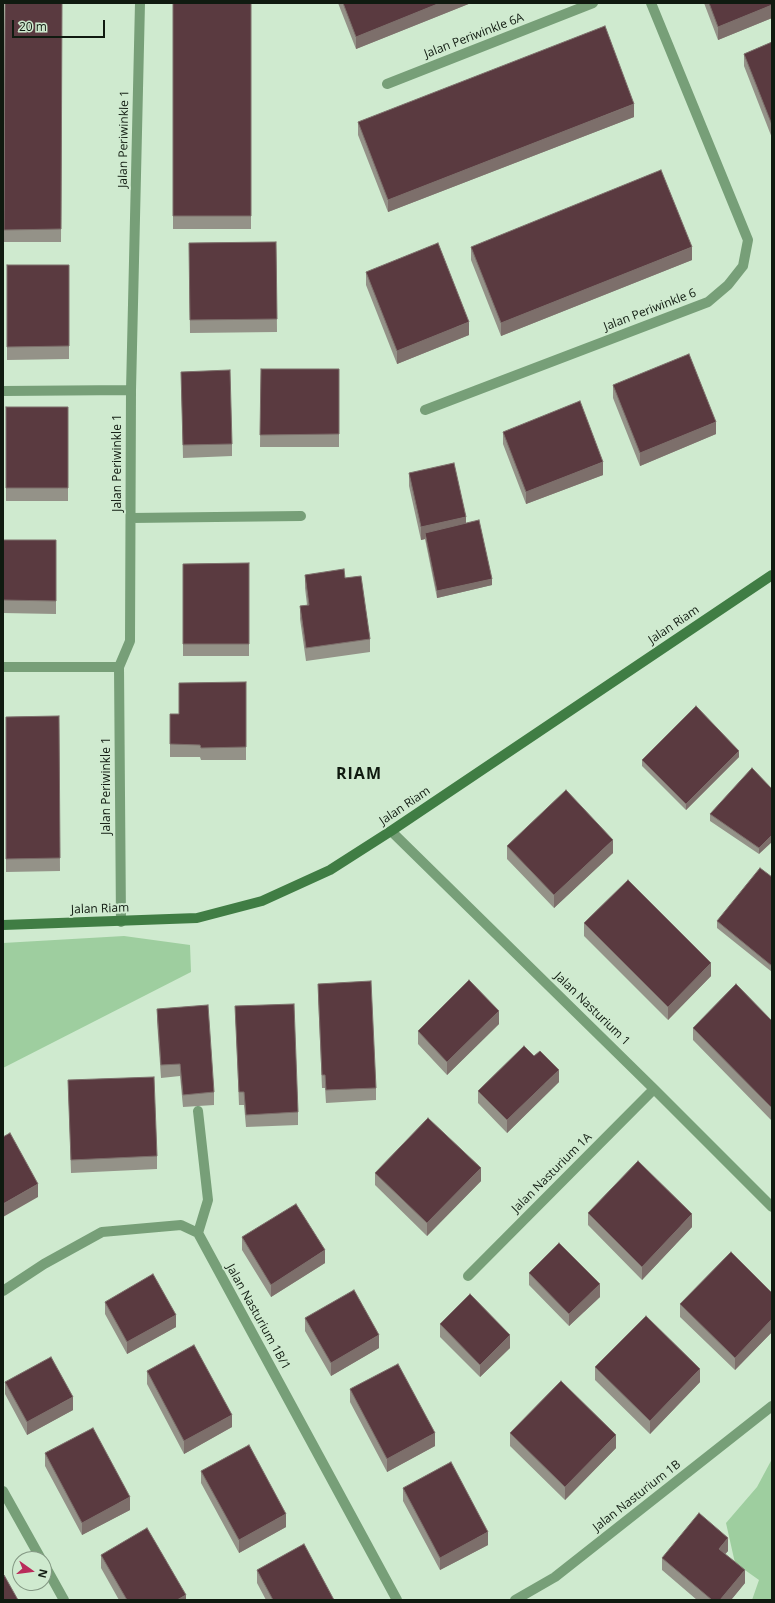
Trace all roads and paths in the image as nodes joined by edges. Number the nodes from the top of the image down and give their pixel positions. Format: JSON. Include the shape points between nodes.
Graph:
{"nodes":[{"id":1,"x":140,"y":3,"type":"edge"},
{"id":2,"x":593,"y":3,"type":"edge"},
{"id":3,"x":651,"y":3,"type":"edge"},
{"id":4,"x":387,"y":84,"type":"dead end"},
{"id":5,"x":131,"y":390,"type":"junction"},
{"id":6,"x":3,"y":391,"type":"edge"},
{"id":7,"x":425,"y":410,"type":"dead end"},
{"id":8,"x":301,"y":516,"type":"dead end"},
{"id":9,"x":131,"y":518,"type":"junction"},
{"id":10,"x":772,"y":575,"type":"edge"},
{"id":11,"x":3,"y":667,"type":"edge"},
{"id":12,"x":119,"y":667,"type":"junction"},
{"id":13,"x":392,"y":832,"type":"junction"},
{"id":14,"x":121,"y":922,"type":"junction"},
{"id":15,"x":3,"y":925,"type":"edge"},
{"id":16,"x":654,"y":1089,"type":"junction"},
{"id":17,"x":198,"y":1111,"type":"dead end"},
{"id":18,"x":772,"y":1207,"type":"edge"},
{"id":19,"x":198,"y":1233,"type":"junction"},
{"id":20,"x":468,"y":1276,"type":"dead end"},
{"id":21,"x":3,"y":1291,"type":"edge"},
{"id":22,"x":772,"y":1406,"type":"edge"},
{"id":23,"x":3,"y":1491,"type":"edge"},
{"id":24,"x":37,"y":1551,"type":"edge"},
{"id":25,"x":52,"y":1578,"type":"edge"},
{"id":26,"x":64,"y":1600,"type":"edge"},
{"id":27,"x":397,"y":1600,"type":"edge"},
{"id":28,"x":515,"y":1600,"type":"edge"}],
"edges":[{"from":1,"to":5,"type":"street","name":"Jalan Periwinkle 1"},
{"from":2,"to":4,"type":"street","name":"Jalan Periwinkle 6A"},
{"from":3,"to":7,"type":"street","name":"Jalan Periwinkle 6","via":[[748,240],[743,266],[728,285],[708,302]]},
{"from":5,"to":6,"type":"street"},
{"from":5,"to":9,"type":"street","name":"Jalan Periwinkle 1"},
{"from":8,"to":9,"type":"street"},
{"from":9,"to":12,"type":"street","name":"Jalan Periwinkle 1","via":[[130,641]]},
{"from":10,"to":13,"type":"main road","name":"Jalan Riam"},
{"from":11,"to":12,"type":"street"},
{"from":12,"to":14,"type":"street","name":"Jalan Periwinkle 1"},
{"from":13,"to":14,"type":"main road","name":"Jalan Riam","via":[[330,870],[262,901],[197,918]]},
{"from":13,"to":16,"type":"street","name":"Jalan Nasturium 1"},
{"from":14,"to":15,"type":"main road","name":"Jalan Riam"},
{"from":16,"to":18,"type":"street","name":"Jalan Nasturium 1"},
{"from":16,"to":20,"type":"street","name":"Jalan Nasturium 1A"},
{"from":17,"to":19,"type":"street","via":[[208,1200]]},
{"from":19,"to":21,"type":"street","via":[[181,1225],[102,1232],[44,1264]]},
{"from":19,"to":27,"type":"street","name":"Jalan Nasturium 1B/1"},
{"from":22,"to":28,"type":"street","name":"Jalan Nasturium 1B","via":[[555,1577]]},
{"from":23,"to":24,"type":"street"},
{"from":25,"to":26,"type":"street"}]}
